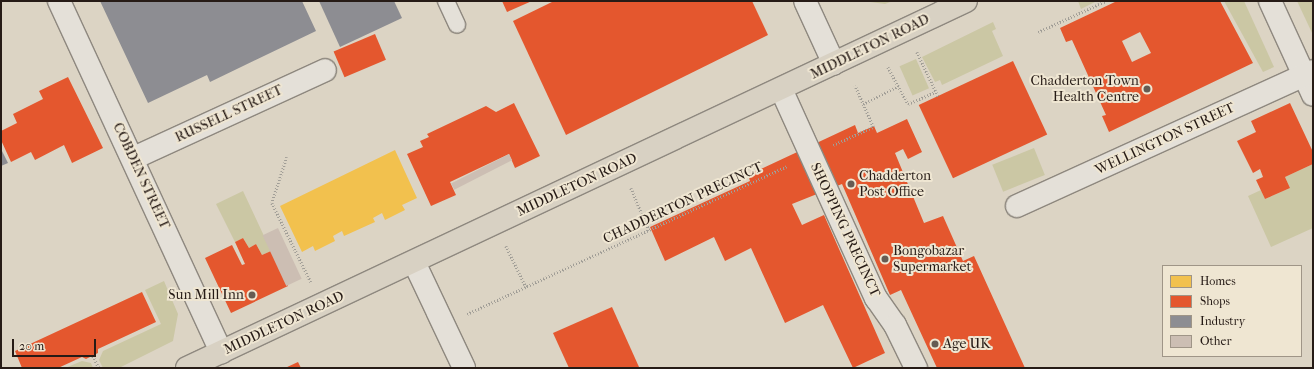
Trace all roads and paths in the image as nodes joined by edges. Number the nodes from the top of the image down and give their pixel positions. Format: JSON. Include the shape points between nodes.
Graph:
{"nodes":[{"id":1,"x":59,"y":1,"type":"edge"},
{"id":2,"x":446,"y":1,"type":"edge"},
{"id":3,"x":805,"y":1,"type":"edge"},
{"id":4,"x":966,"y":1,"type":"edge"},
{"id":5,"x":1106,"y":1,"type":"edge"},
{"id":6,"x":1270,"y":1,"type":"edge"},
{"id":7,"x":457,"y":25,"type":"dead end"},
{"id":8,"x":1038,"y":32,"type":"dead end"},
{"id":9,"x":917,"y":52,"type":"dead end"},
{"id":10,"x":834,"y":64,"type":"junction"},
{"id":11,"x":888,"y":67,"type":"dead end"},
{"id":12,"x":325,"y":70,"type":"dead end"},
{"id":13,"x":1308,"y":73,"type":"edge"},
{"id":14,"x":855,"y":86,"type":"dead end"},
{"id":15,"x":898,"y":86,"type":"junction"},
{"id":16,"x":780,"y":89,"type":"junction"},
{"id":17,"x":936,"y":92,"type":"junction"},
{"id":18,"x":1313,"y":95,"type":"edge"},
{"id":19,"x":938,"y":96,"type":"dead end"},
{"id":20,"x":863,"y":104,"type":"junction"},
{"id":21,"x":810,"y":155,"type":"junction"},
{"id":22,"x":287,"y":157,"type":"dead end"},
{"id":23,"x":134,"y":158,"type":"junction"},
{"id":24,"x":630,"y":186,"type":"dead end"},
{"id":25,"x":1017,"y":206,"type":"dead end"},
{"id":26,"x":649,"y":230,"type":"junction"},
{"id":27,"x":506,"y":246,"type":"dead end"},
{"id":28,"x":414,"y":262,"type":"junction"},
{"id":29,"x":311,"y":283,"type":"dead end"},
{"id":30,"x":526,"y":287,"type":"junction"},
{"id":31,"x":461,"y":316,"type":"dead end"},
{"id":32,"x":221,"y":352,"type":"junction"},
{"id":33,"x":93,"y":356,"type":"dead end"},
{"id":34,"x":99,"y":368,"type":"edge"},
{"id":35,"x":187,"y":368,"type":"edge"},
{"id":36,"x":464,"y":368,"type":"edge"},
{"id":37,"x":916,"y":368,"type":"edge"}],
"edges":[{"from":1,"to":23,"type":"street","name":"COBDEN STREET"},
{"from":2,"to":7,"type":"lane"},
{"from":3,"to":10,"type":"street"},
{"from":4,"to":10,"type":"main road","name":"MIDDLETON ROAD"},
{"from":5,"to":8,"type":"path"},
{"from":6,"to":13,"type":"street"},
{"from":9,"to":17,"type":"path"},
{"from":10,"to":16,"type":"main road","name":"MIDDLETON ROAD"},
{"from":11,"to":15,"type":"path"},
{"from":12,"to":23,"type":"street","name":"RUSSELL STREET"},
{"from":13,"to":18,"type":"street"},
{"from":13,"to":25,"type":"street","name":"WELLINGTON STREET"},
{"from":14,"to":20,"type":"path","name":"CHADDERTON PRECINCT"},
{"from":15,"to":17,"type":"path","via":[[908,104]]},
{"from":15,"to":20,"type":"path"},
{"from":16,"to":21,"type":"street","name":"SHOPPING PRECINCT"},
{"from":16,"to":28,"type":"main road","name":"MIDDLETON ROAD"},
{"from":17,"to":19,"type":"path"},
{"from":20,"to":21,"type":"path","name":"CHADDERTON PRECINCT","via":[[873,126]]},
{"from":21,"to":26,"type":"path","name":"CHADDERTON PRECINCT"},
{"from":21,"to":37,"type":"street","name":"SHOPPING PRECINCT","via":[[876,298],[895,325]]},
{"from":22,"to":29,"type":"path","via":[[272,203]]},
{"from":23,"to":32,"type":"street","name":"COBDEN STREET"},
{"from":24,"to":26,"type":"path"},
{"from":26,"to":30,"type":"path","name":"CHADDERTON PRECINCT"},
{"from":27,"to":30,"type":"path"},
{"from":28,"to":32,"type":"main road","name":"MIDDLETON ROAD"},
{"from":28,"to":36,"type":"street"},
{"from":30,"to":31,"type":"path","name":"CHADDERTON PRECINCT"},
{"from":32,"to":35,"type":"main road","name":"MIDDLETON ROAD"},
{"from":33,"to":34,"type":"path"}]}
